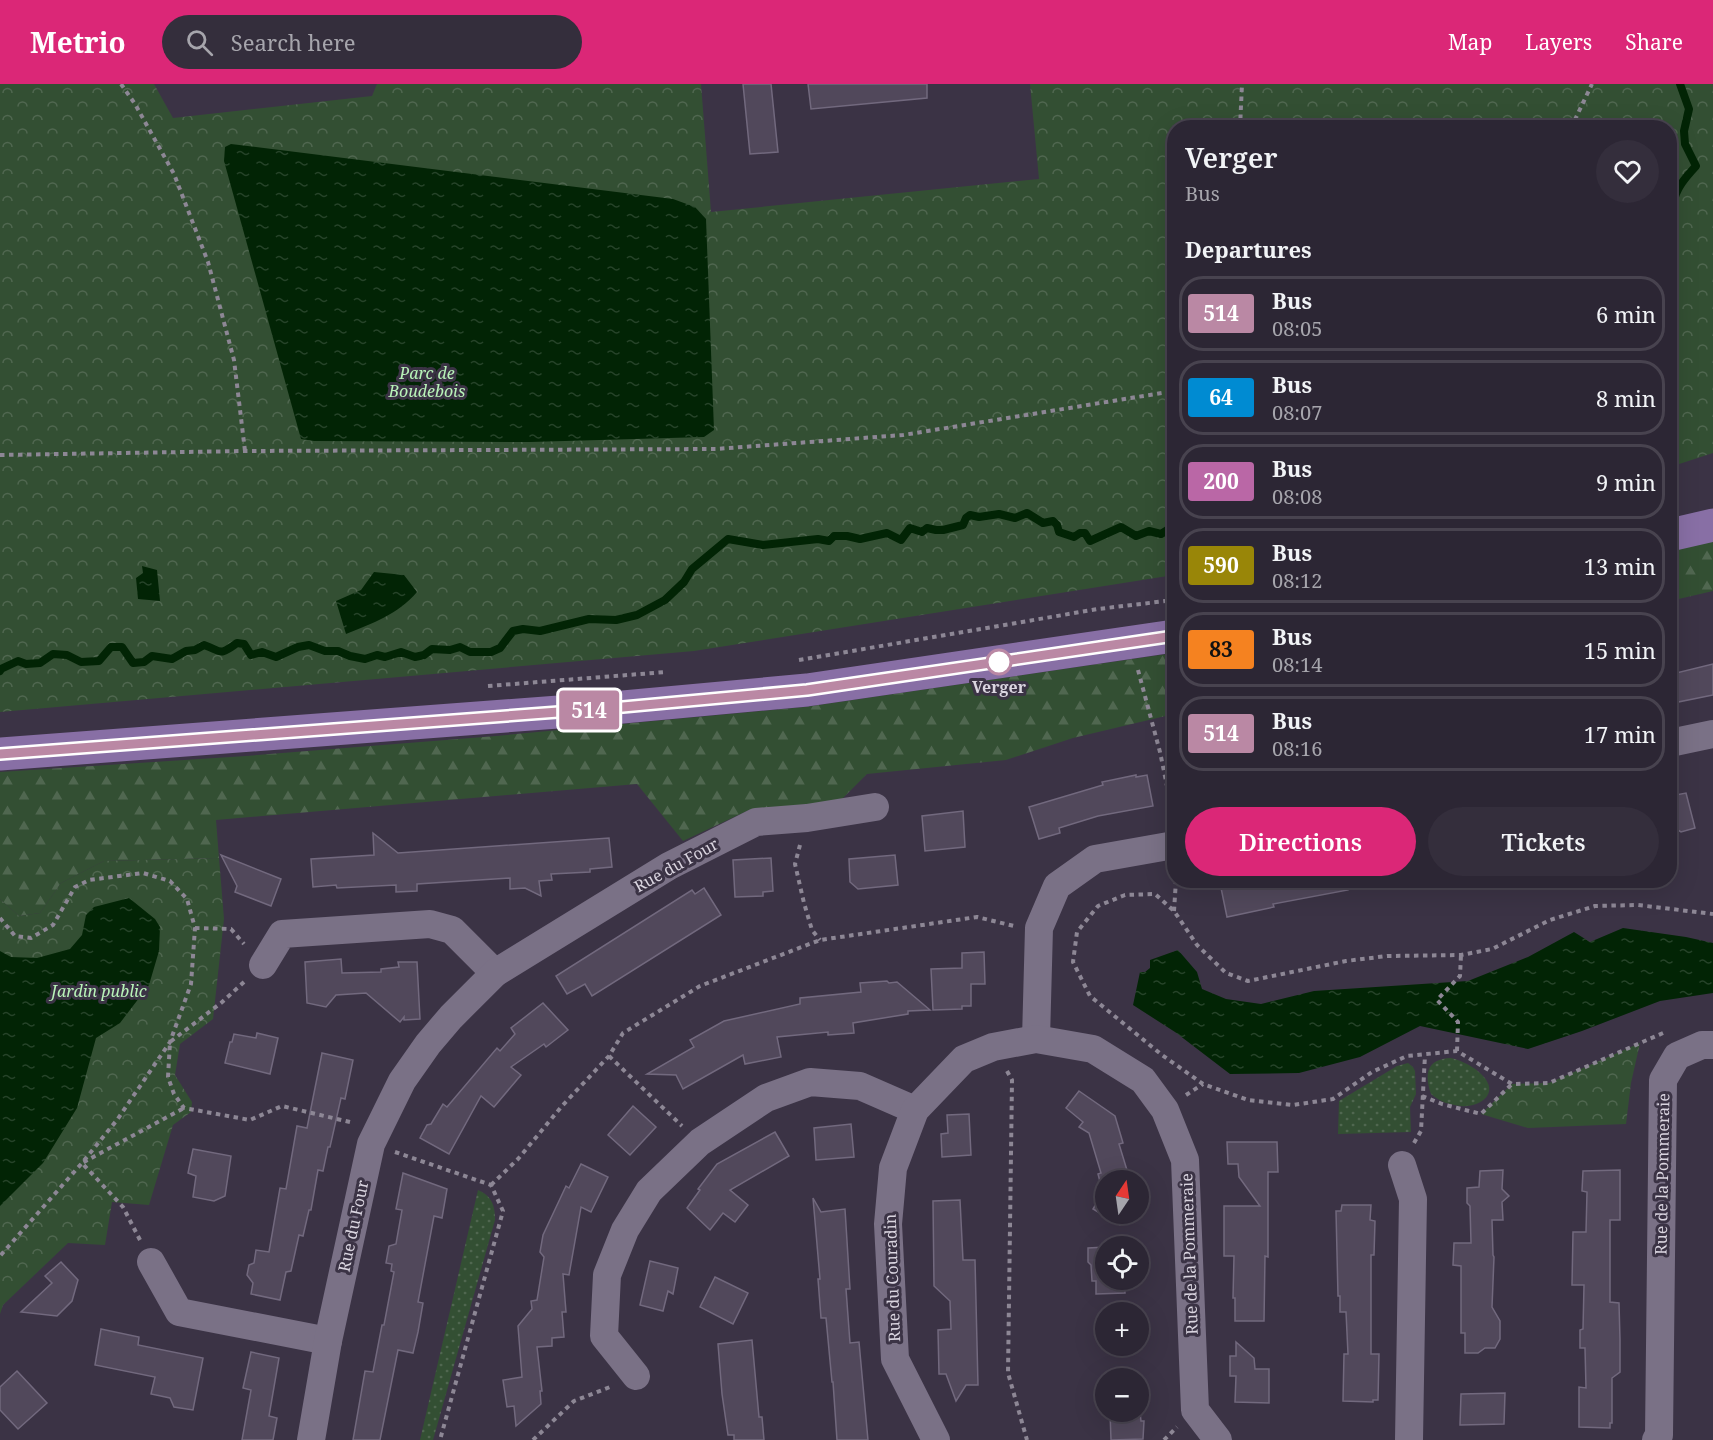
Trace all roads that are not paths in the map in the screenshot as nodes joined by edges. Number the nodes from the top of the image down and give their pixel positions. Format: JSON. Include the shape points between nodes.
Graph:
{"nodes":[{"id":1,"x":1713,"y":525,"type":"edge"},
{"id":2,"x":1677,"y":533,"type":"edge"},
{"id":3,"x":1167,"y":637,"type":"edge"},
{"id":4,"x":1713,"y":734,"type":"edge"},
{"id":5,"x":1677,"y":742,"type":"edge"},
{"id":6,"x":0,"y":754,"type":"edge"},
{"id":7,"x":875,"y":807,"type":"dead end"},
{"id":8,"x":1167,"y":846,"type":"edge"},
{"id":9,"x":262,"y":965,"type":"road end"},
{"id":10,"x":495,"y":973,"type":"junction"},
{"id":11,"x":1036,"y":1039,"type":"junction"},
{"id":12,"x":1713,"y":1045,"type":"edge"},
{"id":13,"x":915,"y":1110,"type":"junction"},
{"id":14,"x":1402,"y":1165,"type":"road end"},
{"id":15,"x":151,"y":1262,"type":"road end"},
{"id":16,"x":328,"y":1341,"type":"junction"},
{"id":17,"x":636,"y":1376,"type":"road end"},
{"id":18,"x":311,"y":1440,"type":"edge"},
{"id":19,"x":936,"y":1440,"type":"edge"},
{"id":20,"x":1218,"y":1440,"type":"edge"},
{"id":21,"x":1409,"y":1440,"type":"edge"},
{"id":22,"x":1656,"y":1440,"type":"edge"}],
"edges":[{"from":1,"to":2,"type":"main road"},
{"from":3,"to":6,"type":"main road","via":[[807,690]]},
{"from":4,"to":5,"type":"street"},
{"from":7,"to":10,"type":"street","name":"Rue du Four","via":[[756,822],[669,866]]},
{"from":8,"to":11,"type":"street","via":[[1095,859],[1057,886],[1040,928]]},
{"from":9,"to":10,"type":"street","via":[[282,934],[430,924],[453,930]]},
{"from":10,"to":16,"type":"street","name":"Rue du Four","via":[[428,1044],[402,1081],[374,1136]]},
{"from":11,"to":13,"type":"street","name":"Rue du Couradin","via":[[993,1047],[964,1059]]},
{"from":11,"to":20,"type":"street","name":"Rue de la Pommeraie","via":[[1093,1049],[1143,1080],[1165,1110],[1185,1160],[1195,1410]]},
{"from":12,"to":22,"type":"street","name":"Rue de la Pommeraie","via":[[1702,1045],[1677,1056],[1663,1080]]},
{"from":13,"to":17,"type":"street","via":[[860,1086],[810,1082],[766,1098],[700,1142],[649,1191],[625,1230],[607,1275],[604,1336]]},
{"from":13,"to":19,"type":"street","name":"Rue du Couradin","via":[[893,1167],[888,1224],[895,1359]]},
{"from":14,"to":21,"type":"street","via":[[1413,1199]]},
{"from":15,"to":16,"type":"street","via":[[179,1312]]},
{"from":16,"to":18,"type":"street","name":"Rue du Four"}]}
